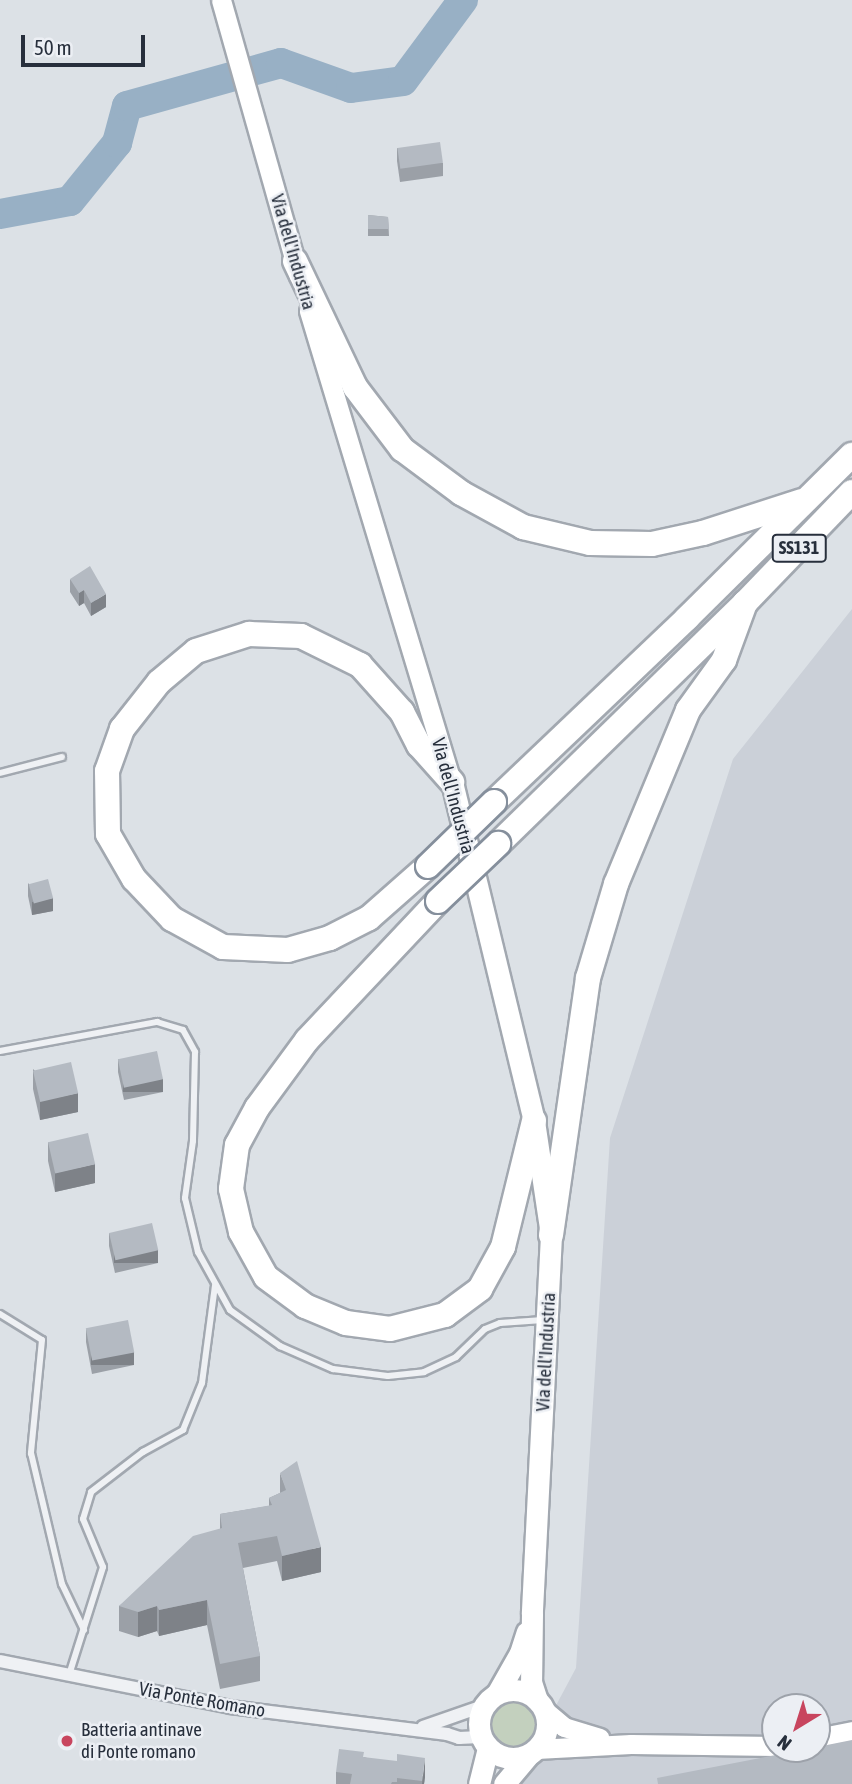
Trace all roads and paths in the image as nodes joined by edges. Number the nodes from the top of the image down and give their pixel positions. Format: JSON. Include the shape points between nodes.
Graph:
{"nodes":[{"id":1,"x":221,"y":0,"type":"edge"},
{"id":2,"x":295,"y":261,"type":"junction"},
{"id":3,"x":852,"y":455,"type":"edge"},
{"id":4,"x":852,"y":492,"type":"edge"},
{"id":5,"x":802,"y":501,"type":"junction"},
{"id":6,"x":745,"y":603,"type":"junction"},
{"id":7,"x":62,"y":757,"type":"dead end"},
{"id":8,"x":0,"y":773,"type":"edge"},
{"id":9,"x":452,"y":782,"type":"junction"},
{"id":10,"x":0,"y":1051,"type":"edge"},
{"id":11,"x":534,"y":1121,"type":"junction"},
{"id":12,"x":551,"y":1235,"type":"junction"},
{"id":13,"x":216,"y":1283,"type":"junction"},
{"id":14,"x":0,"y":1314,"type":"edge"},
{"id":15,"x":549,"y":1319,"type":"junction"},
{"id":16,"x":532,"y":1614,"type":"junction"},
{"id":17,"x":84,"y":1630,"type":"junction"},
{"id":18,"x":0,"y":1661,"type":"edge"},
{"id":19,"x":69,"y":1675,"type":"junction"},
{"id":20,"x":490,"y":1699,"type":"junction"},
{"id":21,"x":541,"y":1705,"type":"junction"},
{"id":22,"x":405,"y":1728,"type":"junction"},
{"id":23,"x":852,"y":1731,"type":"edge"},
{"id":24,"x":831,"y":1735,"type":"edge"},
{"id":25,"x":484,"y":1743,"type":"junction"},
{"id":26,"x":631,"y":1744,"type":"junction"},
{"id":27,"x":761,"y":1746,"type":"edge"},
{"id":28,"x":532,"y":1752,"type":"junction"},
{"id":29,"x":479,"y":1784,"type":"edge"},
{"id":30,"x":503,"y":1784,"type":"edge"}],
"edges":[{"from":1,"to":2,"type":"main road","name":"Via dell'Industria"},
{"from":2,"to":5,"type":"highway","via":[[355,387],[402,449],[461,493],[523,527],[590,543],[652,544],[704,533]]},
{"from":2,"to":9,"type":"main road","name":"Via dell'Industria"},
{"from":3,"to":5,"type":"highway"},
{"from":4,"to":6,"type":"highway","number":"SS131"},
{"from":5,"to":9,"type":"highway","bridge":true,"via":[[428,866],[369,918],[330,938],[288,950],[223,947],[172,919],[134,879],[108,834],[107,771],[122,729],[159,682],[196,651],[249,634],[301,636],[360,666],[402,712],[419,745]]},
{"from":6,"to":11,"type":"highway","bridge":true,"via":[[438,901],[307,1040],[257,1108],[237,1145],[231,1189],[241,1232],[266,1277],[305,1306],[346,1323],[390,1329],[445,1315],[480,1289],[503,1247]]},
{"from":6,"to":12,"type":"highway","via":[[724,660],[688,710],[616,884],[588,978]]},
{"from":7,"to":8,"type":"lane"},
{"from":9,"to":11,"type":"main road","name":"Via dell'Industria"},
{"from":10,"to":13,"type":"lane","via":[[158,1021],[183,1030],[193,1044],[195,1061],[193,1141],[185,1198],[198,1252]]},
{"from":11,"to":12,"type":"main road","name":"Via dell'Industria"},
{"from":12,"to":15,"type":"main road","name":"Via dell'Industria"},
{"from":13,"to":15,"type":"lane","via":[[230,1310],[279,1346],[333,1369],[388,1376],[424,1372],[456,1357],[485,1329],[500,1323]]},
{"from":13,"to":17,"type":"lane","via":[[202,1383],[183,1430],[143,1452],[91,1492],[83,1519],[103,1567]]},
{"from":14,"to":17,"type":"lane","via":[[42,1340],[31,1453],[62,1584]]},
{"from":15,"to":16,"type":"main road","name":"Via dell'Industria"},
{"from":16,"to":20,"type":"main road","name":"Via dell'Industria","via":[[520,1653]]},
{"from":16,"to":21,"type":"main road","name":"Via dell'Industria","via":[[531,1682]]},
{"from":17,"to":19,"type":"lane"},
{"from":18,"to":19,"type":"street","name":"Via Ponte Romano"},
{"from":19,"to":22,"type":"street","name":"Via Ponte Romano","via":[[230,1707]]},
{"from":20,"to":21,"type":"main road","via":[[523,1691]]},
{"from":20,"to":22,"type":"street","name":"Via Ponte Romano","via":[[429,1727]]},
{"from":20,"to":25,"type":"main road","via":[[478,1721]]},
{"from":21,"to":26,"type":"main road","via":[[578,1734]]},
{"from":21,"to":28,"type":"main road","via":[[545,1735]]},
{"from":22,"to":25,"type":"street","name":"Via Ponte Romano"},
{"from":23,"to":24,"type":"main road"},
{"from":25,"to":28,"type":"main road","via":[[503,1757]]},
{"from":25,"to":29,"type":"main road"},
{"from":26,"to":27,"type":"main road"},
{"from":26,"to":28,"type":"main road"},
{"from":28,"to":30,"type":"main road"}]}
